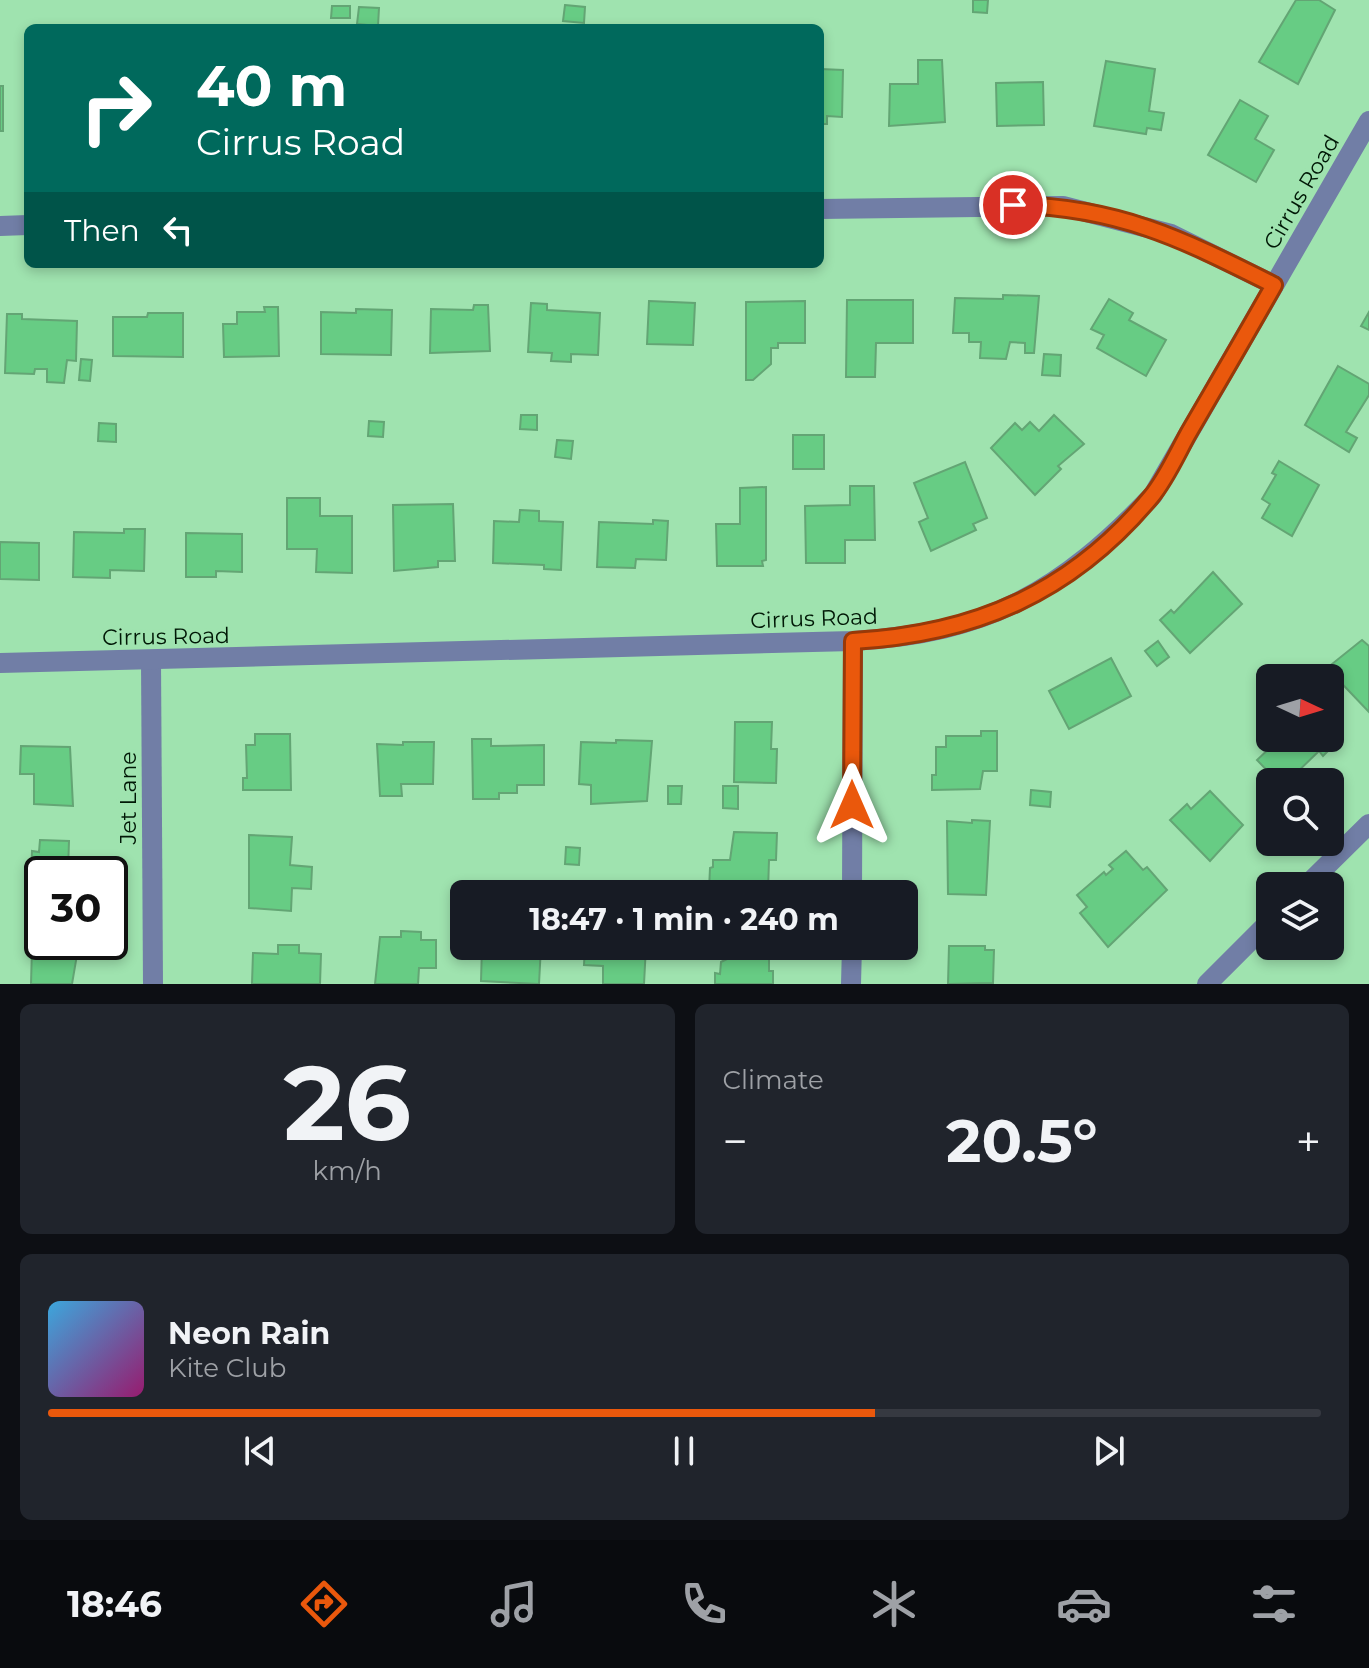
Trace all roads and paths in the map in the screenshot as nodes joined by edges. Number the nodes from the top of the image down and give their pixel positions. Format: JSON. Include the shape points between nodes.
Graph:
{"nodes":[{"id":1,"x":1369,"y":121,"type":"edge"},
{"id":2,"x":824,"y":209,"type":"edge"},
{"id":3,"x":24,"y":225,"type":"edge"},
{"id":4,"x":0,"y":226,"type":"edge"},
{"id":5,"x":1274,"y":285,"type":"junction"},
{"id":6,"x":853,"y":641,"type":"junction"},
{"id":7,"x":151,"y":660,"type":"junction"},
{"id":8,"x":0,"y":663,"type":"edge"},
{"id":9,"x":1369,"y":824,"type":"edge"},
{"id":10,"x":1320,"y":872,"type":"edge"},
{"id":11,"x":852,"y":880,"type":"edge"},
{"id":12,"x":1256,"y":935,"type":"edge"},
{"id":13,"x":852,"y":960,"type":"edge"},
{"id":14,"x":153,"y":984,"type":"edge"},
{"id":15,"x":851,"y":984,"type":"edge"},
{"id":16,"x":1207,"y":984,"type":"edge"}],
"edges":[{"from":1,"to":5,"type":"street","name":"Cirrus Road"},
{"from":2,"to":5,"type":"street","via":[[1063,206],[1171,234]]},
{"from":3,"to":4,"type":"street"},
{"from":5,"to":6,"type":"street","name":"Cirrus Road","via":[[1153,495],[1108,542],[1025,601],[968,624],[911,638]]},
{"from":6,"to":7,"type":"street","name":"Cirrus Road"},
{"from":6,"to":11,"type":"street"},
{"from":7,"to":8,"type":"street","name":"Cirrus Road"},
{"from":7,"to":14,"type":"street","name":"Jet Lane"},
{"from":9,"to":10,"type":"street"},
{"from":12,"to":16,"type":"street"},
{"from":13,"to":15,"type":"street"}]}
